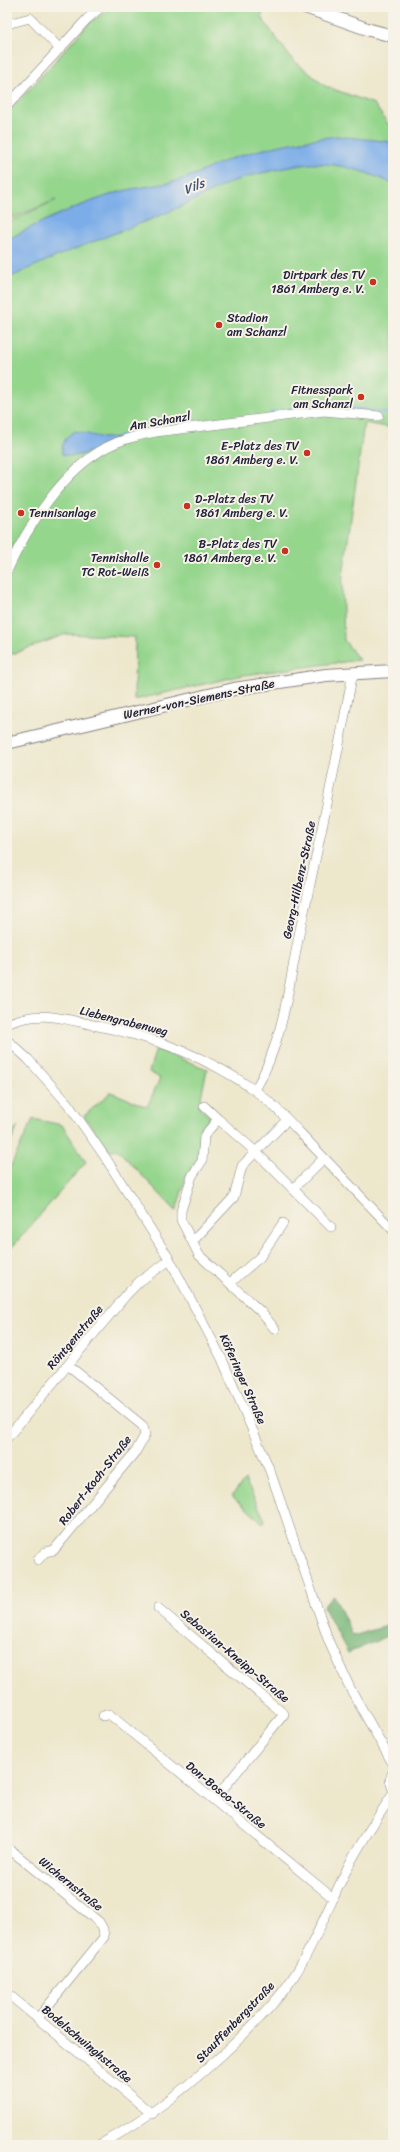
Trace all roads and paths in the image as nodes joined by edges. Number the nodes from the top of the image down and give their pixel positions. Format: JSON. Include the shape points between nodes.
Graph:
{"nodes":[{"id":1,"x":101,"y":7,"type":"edge"},
{"id":2,"x":305,"y":7,"type":"edge"},
{"id":3,"x":7,"y":24,"type":"edge"},
{"id":4,"x":393,"y":36,"type":"edge"},
{"id":5,"x":60,"y":49,"type":"junction"},
{"id":6,"x":7,"y":106,"type":"edge"},
{"id":7,"x":379,"y":416,"type":"dead end"},
{"id":8,"x":7,"y":571,"type":"edge"},
{"id":9,"x":393,"y":671,"type":"edge"},
{"id":10,"x":353,"y":672,"type":"junction"},
{"id":11,"x":7,"y":743,"type":"edge"},
{"id":12,"x":7,"y":1024,"type":"edge"},
{"id":13,"x":7,"y":1040,"type":"edge"},
{"id":14,"x":256,"y":1090,"type":"junction"},
{"id":15,"x":204,"y":1106,"type":"dead end"},
{"id":16,"x":218,"y":1120,"type":"junction"},
{"id":17,"x":287,"y":1120,"type":"junction"},
{"id":18,"x":256,"y":1152,"type":"junction"},
{"id":19,"x":324,"y":1158,"type":"junction"},
{"id":20,"x":293,"y":1189,"type":"junction"},
{"id":21,"x":282,"y":1223,"type":"dead end"},
{"id":22,"x":331,"y":1227,"type":"dead end"},
{"id":23,"x":393,"y":1230,"type":"edge"},
{"id":24,"x":193,"y":1241,"type":"junction"},
{"id":25,"x":170,"y":1260,"type":"junction"},
{"id":26,"x":230,"y":1283,"type":"junction"},
{"id":27,"x":275,"y":1329,"type":"dead end"},
{"id":28,"x":68,"y":1365,"type":"junction"},
{"id":29,"x":7,"y":1438,"type":"edge"},
{"id":30,"x":38,"y":1560,"type":"dead end"},
{"id":31,"x":158,"y":1608,"type":"dead end"},
{"id":32,"x":103,"y":1716,"type":"dead end"},
{"id":33,"x":393,"y":1764,"type":"edge"},
{"id":34,"x":393,"y":1771,"type":"edge"},
{"id":35,"x":393,"y":1790,"type":"edge"},
{"id":36,"x":393,"y":1794,"type":"edge"},
{"id":37,"x":214,"y":1800,"type":"junction"},
{"id":38,"x":8,"y":1848,"type":"dead end"},
{"id":39,"x":333,"y":1898,"type":"junction"},
{"id":40,"x":7,"y":1993,"type":"edge"},
{"id":41,"x":38,"y":2018,"type":"junction"},
{"id":42,"x":152,"y":2114,"type":"junction"},
{"id":43,"x":99,"y":2145,"type":"edge"}],
"edges":[{"from":1,"to":5,"type":"street"},
{"from":2,"to":4,"type":"main road"},
{"from":3,"to":5,"type":"street","via":[[30,18]]},
{"from":5,"to":6,"type":"street"},
{"from":7,"to":8,"type":"street","name":"Am Schanzl","via":[[324,411],[298,413],[156,432],[135,436],[107,447],[70,474],[19,544]]},
{"from":9,"to":10,"type":"main road","name":"Werner-von-Siemens-Straße"},
{"from":10,"to":11,"type":"main road","name":"Werner-von-Siemens-Straße","via":[[234,689]]},
{"from":10,"to":14,"type":"street","name":"Georg-Hilbenz-Straße","via":[[332,786],[281,1019],[268,1063]]},
{"from":12,"to":14,"type":"street","name":"Liebengrabenweg","via":[[41,1015],[135,1034],[173,1046],[212,1063]]},
{"from":13,"to":25,"type":"street","name":"Köferinger Straße","via":[[68,1104]]},
{"from":14,"to":17,"type":"street","name":"Liebengrabenweg"},
{"from":15,"to":16,"type":"street"},
{"from":16,"to":18,"type":"street"},
{"from":16,"to":24,"type":"street","via":[[204,1136],[202,1160],[192,1176],[181,1211],[181,1220]]},
{"from":17,"to":18,"type":"street"},
{"from":17,"to":19,"type":"street","name":"Liebengrabenweg"},
{"from":18,"to":20,"type":"street"},
{"from":18,"to":24,"type":"street","via":[[242,1166],[234,1197]]},
{"from":19,"to":20,"type":"street"},
{"from":19,"to":23,"type":"street","name":"Liebengrabenweg"},
{"from":20,"to":22,"type":"street"},
{"from":21,"to":26,"type":"street","via":[[260,1257]]},
{"from":24,"to":26,"type":"street","via":[[199,1255]]},
{"from":25,"to":28,"type":"street","name":"Röntgenstraße","via":[[140,1281],[127,1294]]},
{"from":25,"to":33,"type":"street","name":"Köferinger Straße","via":[[222,1359],[270,1471],[329,1642],[357,1702]]},
{"from":26,"to":27,"type":"street"},
{"from":28,"to":29,"type":"street","name":"Röntgenstraße"},
{"from":28,"to":30,"type":"street","name":"Robert-Koch-Straße","via":[[143,1426],[145,1435],[136,1451],[54,1550],[45,1552]]},
{"from":31,"to":37,"type":"street","name":"Sebastian-Kneipp-Straße","via":[[284,1714]]},
{"from":32,"to":37,"type":"street","name":"Don-Bosco-Straße","via":[[109,1714]]},
{"from":34,"to":35,"type":"street","via":[[390,1780]]},
{"from":36,"to":39,"type":"street","name":"Stauffenbergstraße","via":[[369,1830]]},
{"from":37,"to":39,"type":"street","name":"Don-Bosco-Straße"},
{"from":38,"to":41,"type":"street","name":"Wichernstraße","via":[[93,1917],[103,1929],[104,1936]]},
{"from":39,"to":42,"type":"street","name":"Stauffenbergstraße","via":[[316,1938],[285,1990],[211,2066]]},
{"from":40,"to":41,"type":"street","name":"Bodelschwinghstraße"},
{"from":41,"to":42,"type":"street","name":"Bodelschwinghstraße"},
{"from":42,"to":43,"type":"street","name":"Stauffenbergstraße"}]}
